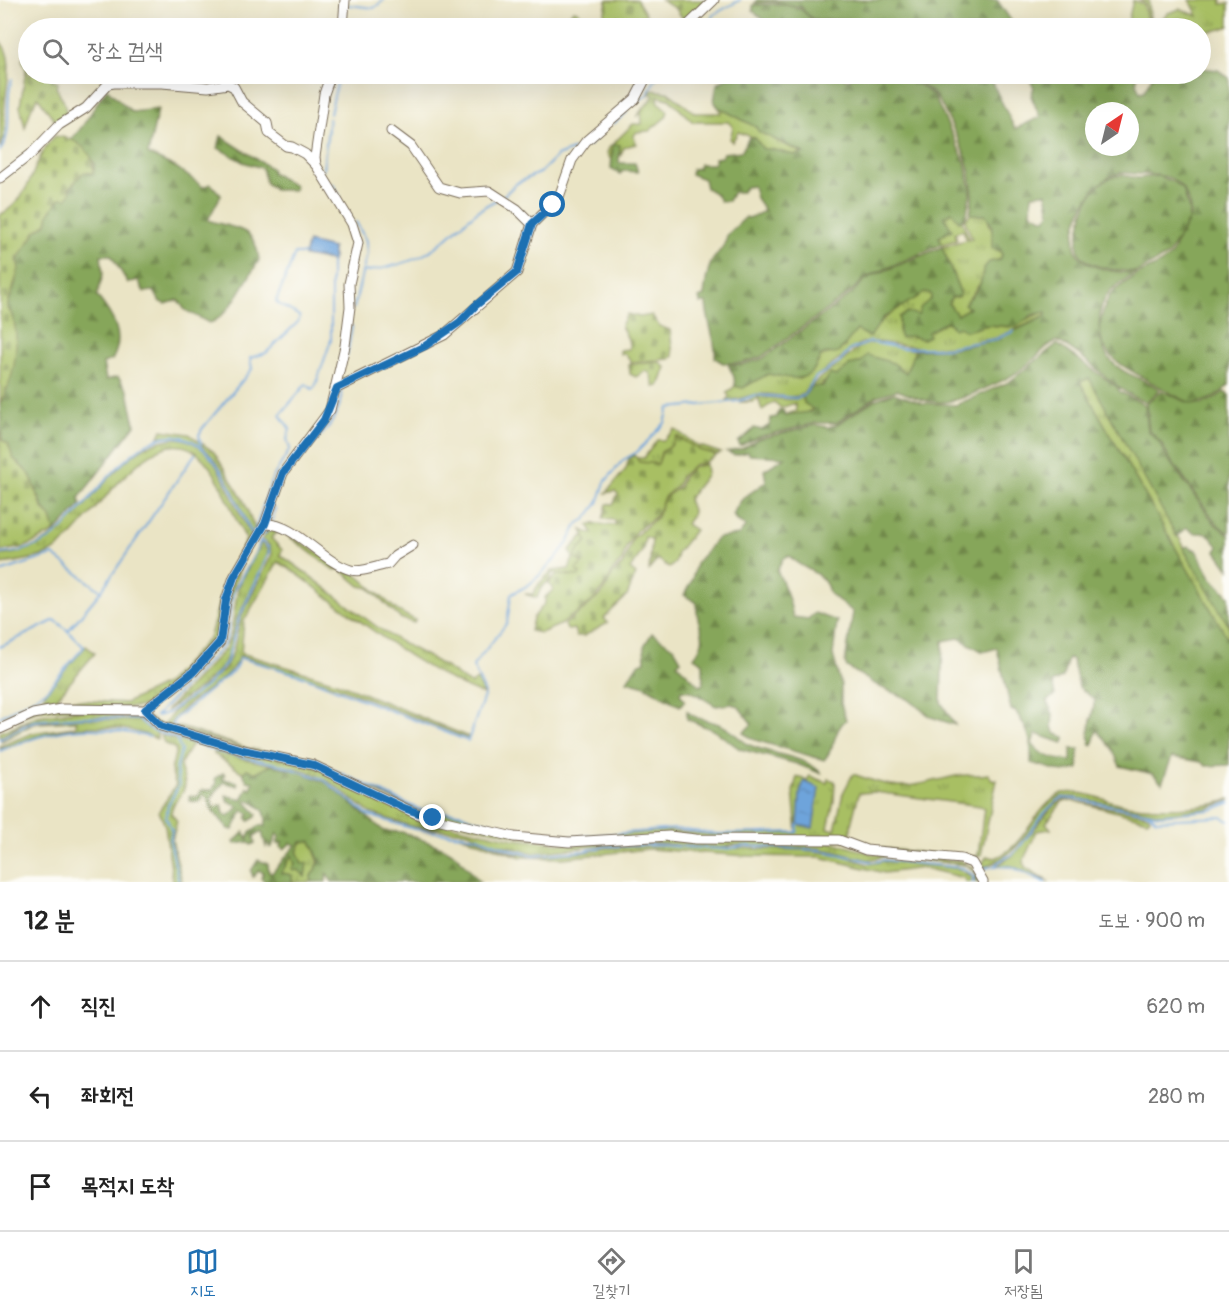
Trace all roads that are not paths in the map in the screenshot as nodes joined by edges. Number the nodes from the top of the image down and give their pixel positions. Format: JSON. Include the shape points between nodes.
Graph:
{"nodes":[{"id":1,"x":345,"y":0,"type":"edge"},
{"id":2,"x":714,"y":0,"type":"edge"},
{"id":3,"x":344,"y":18,"type":"edge"},
{"id":4,"x":695,"y":18,"type":"edge"},
{"id":5,"x":108,"y":84,"type":"edge"},
{"id":6,"x":174,"y":84,"type":"edge"},
{"id":7,"x":228,"y":84,"type":"edge"},
{"id":8,"x":228,"y":84,"type":"edge"},
{"id":9,"x":328,"y":84,"type":"edge"},
{"id":10,"x":643,"y":84,"type":"edge"},
{"id":11,"x":391,"y":130,"type":"dead end"},
{"id":12,"x":316,"y":165,"type":"junction"},
{"id":13,"x":0,"y":178,"type":"edge"},
{"id":14,"x":532,"y":224,"type":"junction"},
{"id":15,"x":337,"y":388,"type":"junction"},
{"id":16,"x":265,"y":524,"type":"junction"},
{"id":17,"x":412,"y":545,"type":"dead end"},
{"id":18,"x":145,"y":710,"type":"junction"},
{"id":19,"x":0,"y":729,"type":"edge"},
{"id":20,"x":983,"y":882,"type":"edge"}],
"edges":[{"from":1,"to":3,"type":"street"},
{"from":2,"to":4,"type":"street"},
{"from":5,"to":13,"type":"street","via":[[86,108],[59,125]]},
{"from":6,"to":8,"type":"street"},
{"from":7,"to":12,"type":"street","via":[[267,123],[269,133]]},
{"from":9,"to":12,"type":"street"},
{"from":10,"to":14,"type":"street","via":[[635,99],[580,148],[566,173],[559,197]]},
{"from":11,"to":14,"type":"street","via":[[411,146],[439,187],[460,193],[489,192],[517,209]]},
{"from":12,"to":15,"type":"street","via":[[352,224],[358,243],[349,284],[348,327]]},
{"from":14,"to":15,"type":"street","via":[[517,272],[460,322],[425,346]]},
{"from":15,"to":16,"type":"street","via":[[324,420],[283,473]]},
{"from":16,"to":17,"type":"street","via":[[279,525],[353,570],[388,564]]},
{"from":16,"to":18,"type":"street","via":[[234,577],[220,642],[193,672]]},
{"from":18,"to":19,"type":"street","via":[[62,709],[33,714]]},
{"from":18,"to":20,"type":"street","via":[[161,726],[313,765],[419,814],[514,837],[569,842],[669,836],[696,840],[839,840],[866,850],[961,859],[972,863]]}]}
